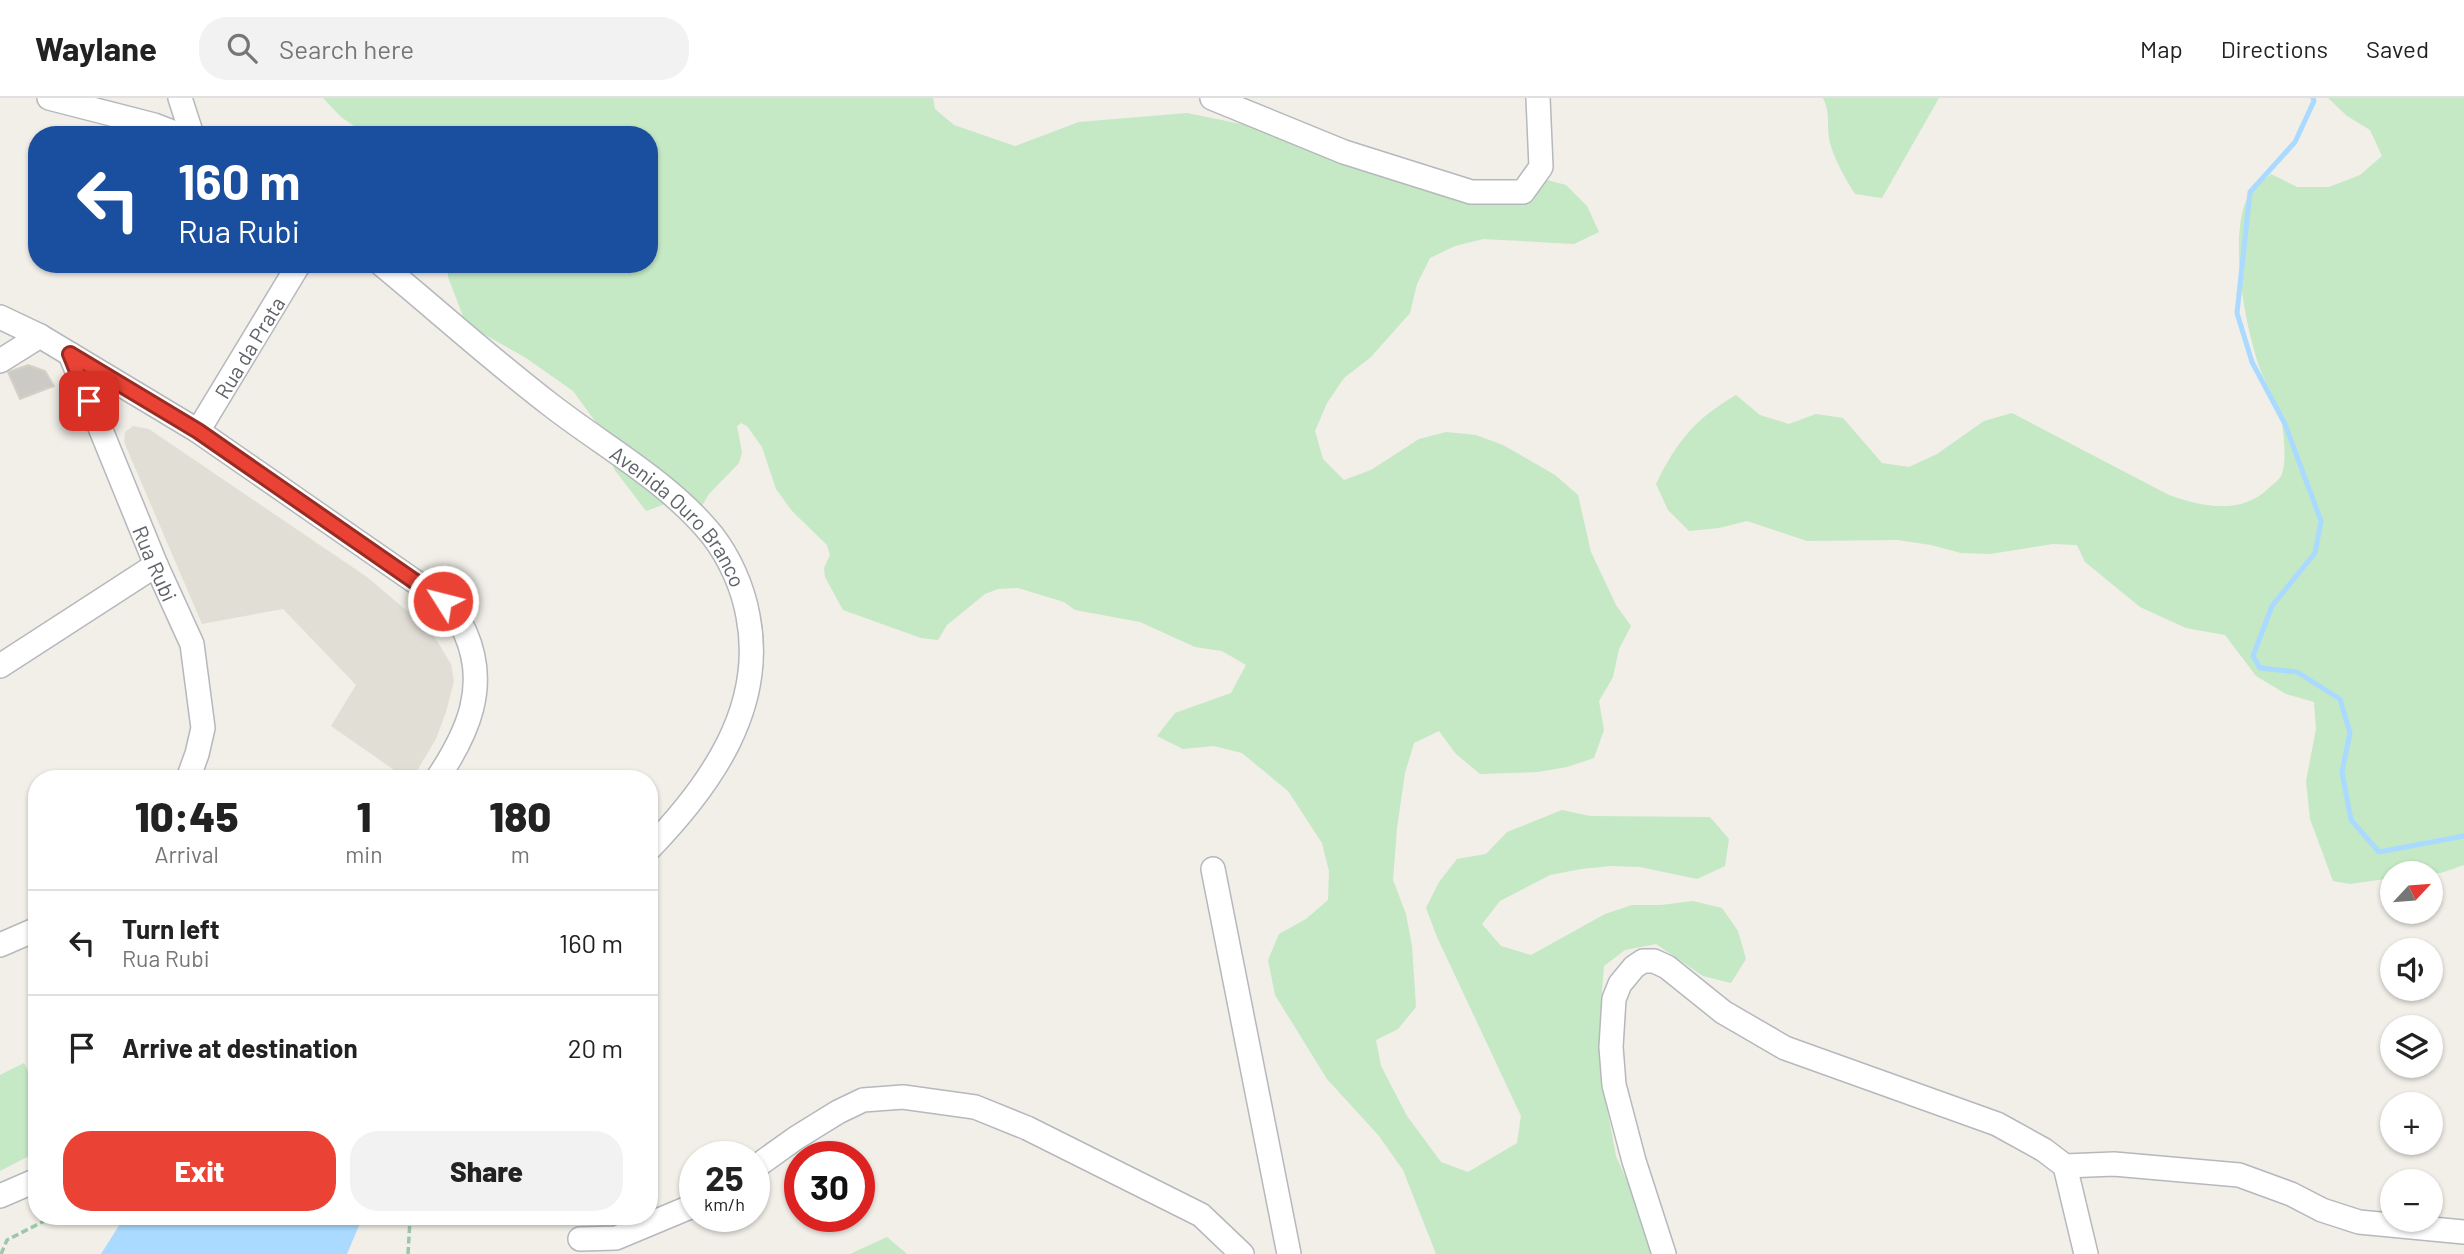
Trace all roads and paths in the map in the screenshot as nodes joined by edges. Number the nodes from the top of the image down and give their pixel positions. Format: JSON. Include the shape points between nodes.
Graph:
{"nodes":[{"id":1,"x":49,"y":98,"type":"edge"},
{"id":2,"x":180,"y":98,"type":"edge"},
{"id":3,"x":1212,"y":98,"type":"edge"},
{"id":4,"x":1538,"y":98,"type":"edge"},
{"id":5,"x":157,"y":126,"type":"edge"},
{"id":6,"x":189,"y":126,"type":"edge"},
{"id":7,"x":294,"y":273,"type":"edge"},
{"id":8,"x":392,"y":273,"type":"edge"},
{"id":9,"x":0,"y":317,"type":"edge"},
{"id":10,"x":40,"y":336,"type":"junction"},
{"id":11,"x":70,"y":354,"type":"junction"},
{"id":12,"x":0,"y":361,"type":"edge"},
{"id":13,"x":198,"y":431,"type":"junction"},
{"id":14,"x":156,"y":565,"type":"junction"},
{"id":15,"x":0,"y":666,"type":"edge"},
{"id":16,"x":191,"y":770,"type":"edge"},
{"id":17,"x":443,"y":770,"type":"edge"},
{"id":18,"x":658,"y":839,"type":"edge"},
{"id":19,"x":1213,"y":869,"type":"dead end"},
{"id":20,"x":28,"y":933,"type":"edge"},
{"id":21,"x":0,"y":945,"type":"edge"},
{"id":22,"x":770,"y":1157,"type":"edge"},
{"id":23,"x":2065,"y":1166,"type":"junction"},
{"id":24,"x":28,"y":1184,"type":"edge"},
{"id":25,"x":0,"y":1196,"type":"edge"},
{"id":26,"x":679,"y":1212,"type":"edge"},
{"id":27,"x":658,"y":1220,"type":"edge"},
{"id":28,"x":36,"y":1225,"type":"edge"},
{"id":29,"x":411,"y":1225,"type":"edge"},
{"id":30,"x":647,"y":1225,"type":"edge"},
{"id":31,"x":2464,"y":1232,"type":"edge"},
{"id":32,"x":580,"y":1239,"type":"dead end"},
{"id":33,"x":1,"y":1254,"type":"edge"},
{"id":34,"x":408,"y":1254,"type":"edge"},
{"id":35,"x":1242,"y":1254,"type":"edge"},
{"id":36,"x":1289,"y":1254,"type":"edge"},
{"id":37,"x":1664,"y":1254,"type":"edge"},
{"id":38,"x":2086,"y":1254,"type":"edge"}],
"edges":[{"from":1,"to":5,"type":"street"},
{"from":2,"to":6,"type":"street"},
{"from":3,"to":4,"type":"street","via":[[1344,152],[1471,192],[1523,192],[1541,167]]},
{"from":7,"to":13,"type":"street","name":"Rua da Prata"},
{"from":8,"to":18,"type":"street","name":"Avenida Ouro Branco","via":[[552,406],[688,510],[713,536],[732,567],[746,600],[752,636],[744,709],[708,779]]},
{"from":9,"to":10,"type":"street"},
{"from":10,"to":11,"type":"street"},
{"from":10,"to":12,"type":"street"},
{"from":11,"to":13,"type":"street"},
{"from":11,"to":14,"type":"street","name":"Rua Rubi"},
{"from":13,"to":17,"type":"street","via":[[443,601],[464,630],[477,667],[475,694],[455,752]]},
{"from":14,"to":15,"type":"street"},
{"from":14,"to":16,"type":"street","name":"Rua Rubi","via":[[192,643],[202,728]]},
{"from":19,"to":36,"type":"street"},
{"from":20,"to":21,"type":"street"},
{"from":22,"to":35,"type":"street","via":[[863,1100],[903,1097],[975,1107],[1201,1215]]},
{"from":23,"to":31,"type":"street","via":[[2114,1164],[2239,1175],[2358,1222]]},
{"from":23,"to":37,"type":"street","via":[[1997,1124],[1786,1048],[1723,1012],[1667,967],[1643,961],[1620,984],[1614,999],[1611,1047],[1614,1085]]},
{"from":23,"to":38,"type":"street"},
{"from":24,"to":25,"type":"street"},
{"from":26,"to":27,"type":"street"},
{"from":28,"to":33,"type":"path","via":[[7,1240]]},
{"from":29,"to":34,"type":"path"},
{"from":30,"to":32,"type":"street","via":[[616,1238]]}]}
